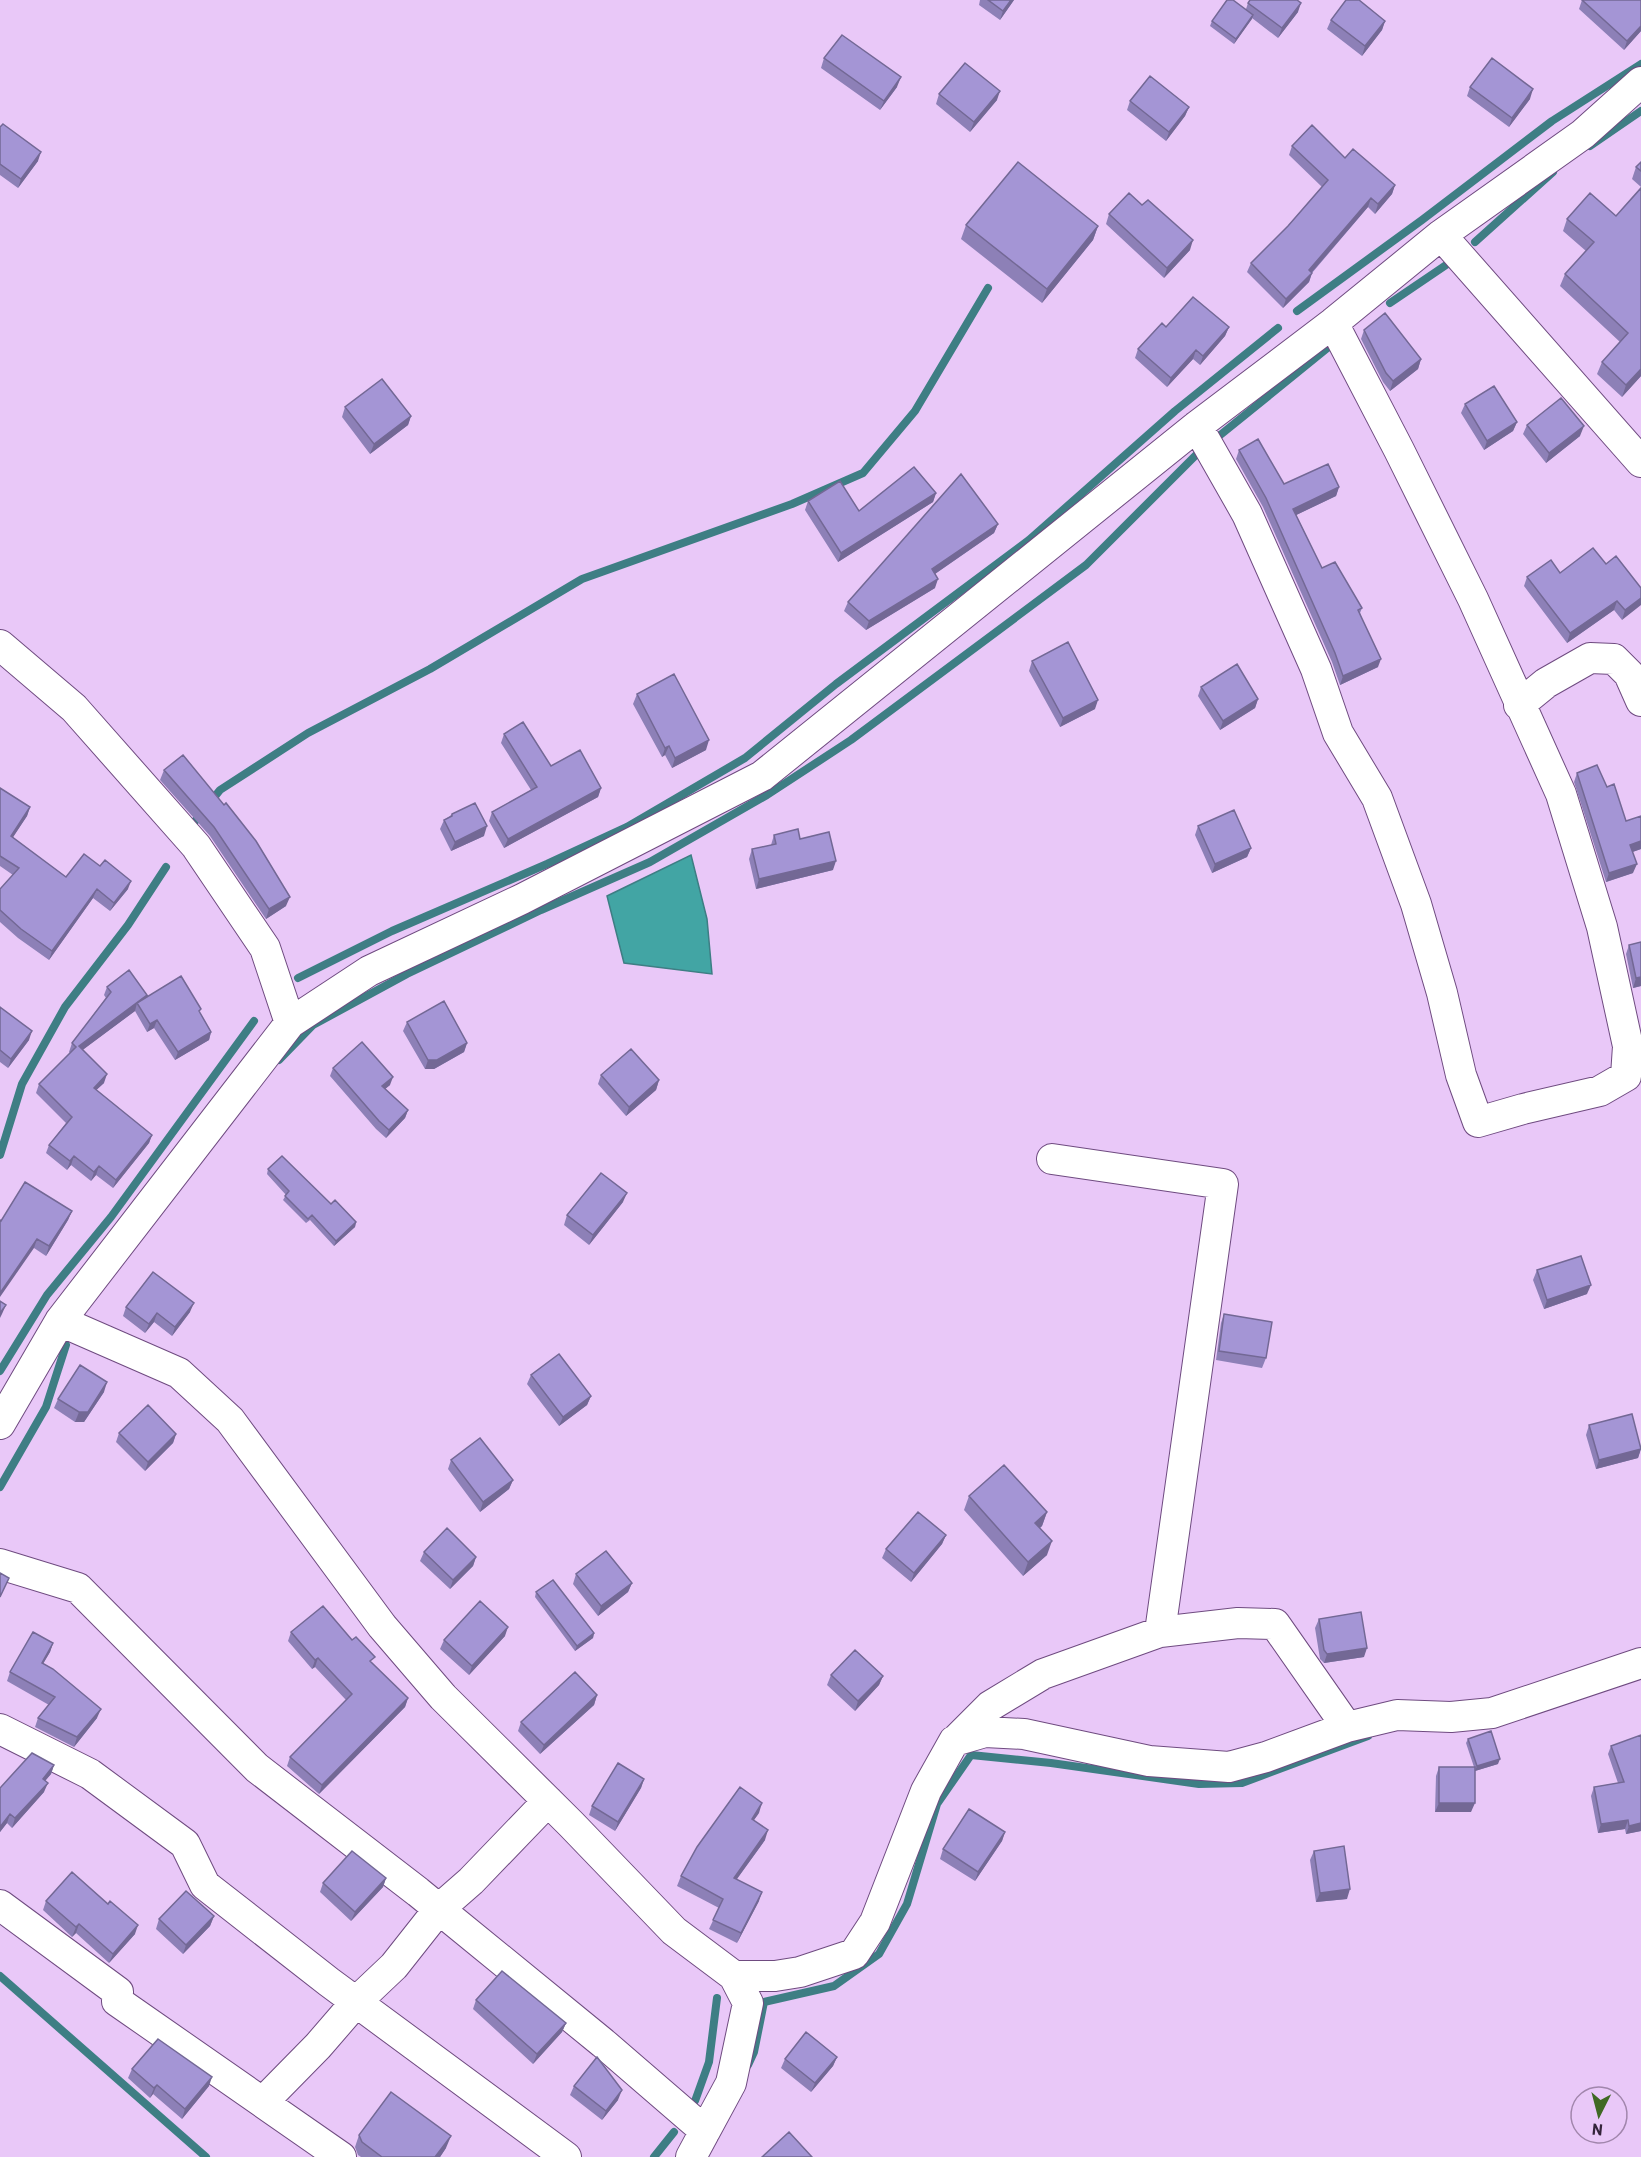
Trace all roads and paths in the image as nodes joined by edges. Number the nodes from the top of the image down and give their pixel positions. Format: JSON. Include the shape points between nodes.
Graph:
{"nodes":[{"id":1,"x":1641,"y":82,"type":"edge"},
{"id":2,"x":1441,"y":235,"type":"junction"},
{"id":3,"x":1332,"y":323,"type":"junction"},
{"id":4,"x":1197,"y":426,"type":"junction"},
{"id":5,"x":1641,"y":462,"type":"edge"},
{"id":6,"x":0,"y":645,"type":"edge"},
{"id":7,"x":1641,"y":701,"type":"edge"},
{"id":8,"x":1519,"y":705,"type":"junction"},
{"id":9,"x":290,"y":1023,"type":"junction"},
{"id":10,"x":1052,"y":1160,"type":"dead end"},
{"id":11,"x":60,"y":1321,"type":"junction"},
{"id":12,"x":0,"y":1424,"type":"edge"},
{"id":13,"x":0,"y":1564,"type":"edge"},
{"id":14,"x":1160,"y":1632,"type":"junction"},
{"id":15,"x":1641,"y":1664,"type":"edge"},
{"id":16,"x":1347,"y":1727,"type":"junction"},
{"id":17,"x":0,"y":1730,"type":"edge"},
{"id":18,"x":954,"y":1741,"type":"junction"},
{"id":19,"x":548,"y":1801,"type":"junction"},
{"id":20,"x":0,"y":1905,"type":"edge"},
{"id":21,"x":439,"y":1909,"type":"junction"},
{"id":22,"x":734,"y":1976,"type":"junction"},
{"id":23,"x":356,"y":2002,"type":"junction"},
{"id":24,"x":263,"y":2102,"type":"junction"},
{"id":25,"x":705,"y":2131,"type":"junction"},
{"id":26,"x":341,"y":2157,"type":"edge"},
{"id":27,"x":566,"y":2157,"type":"edge"},
{"id":28,"x":691,"y":2157,"type":"edge"}],
"edges":[{"from":1,"to":2,"type":"street","via":[[1583,134]]},
{"from":2,"to":3,"type":"street"},
{"from":2,"to":5,"type":"street"},
{"from":3,"to":4,"type":"street"},
{"from":3,"to":8,"type":"street","via":[[1473,599]]},
{"from":4,"to":8,"type":"street","via":[[1247,514],[1316,669],[1338,733],[1377,798],[1416,904],[1461,1076],[1478,1122],[1600,1090],[1626,1076],[1628,1046],[1602,927],[1561,794]]},
{"from":4,"to":9,"type":"street","via":[[762,776],[522,899],[369,971]]},
{"from":6,"to":9,"type":"street","via":[[74,708],[196,846],[265,948]]},
{"from":7,"to":8,"type":"street","via":[[1629,674],[1614,659],[1590,658],[1546,683]]},
{"from":9,"to":11,"type":"street"},
{"from":10,"to":14,"type":"street","via":[[1223,1184]]},
{"from":11,"to":12,"type":"street"},
{"from":11,"to":19,"type":"street","via":[[179,1373],[230,1420],[382,1626],[443,1697]]},
{"from":13,"to":21,"type":"street","via":[[78,1588],[257,1768]]},
{"from":14,"to":16,"type":"street","via":[[1238,1623],[1275,1624]]},
{"from":14,"to":18,"type":"street","via":[[1043,1674],[990,1706]]},
{"from":15,"to":16,"type":"street","via":[[1492,1713],[1451,1717],[1397,1715]]},
{"from":16,"to":18,"type":"street","via":[[1229,1767],[1149,1761],[1024,1734],[985,1732]]},
{"from":17,"to":23,"type":"street","via":[[90,1774],[185,1844],[205,1885]]},
{"from":18,"to":22,"type":"street","via":[[926,1791],[875,1922],[854,1954],[775,1977]]},
{"from":19,"to":21,"type":"street"},
{"from":19,"to":22,"type":"street","via":[[674,1931]]},
{"from":20,"to":24,"type":"street","via":[[118,1992],[117,2001]]},
{"from":21,"to":23,"type":"street","via":[[394,1966]]},
{"from":21,"to":25,"type":"street"},
{"from":22,"to":25,"type":"street","via":[[748,2003],[731,2083]]},
{"from":23,"to":24,"type":"street"},
{"from":23,"to":27,"type":"street"},
{"from":24,"to":26,"type":"street"},
{"from":25,"to":28,"type":"street"}]}
